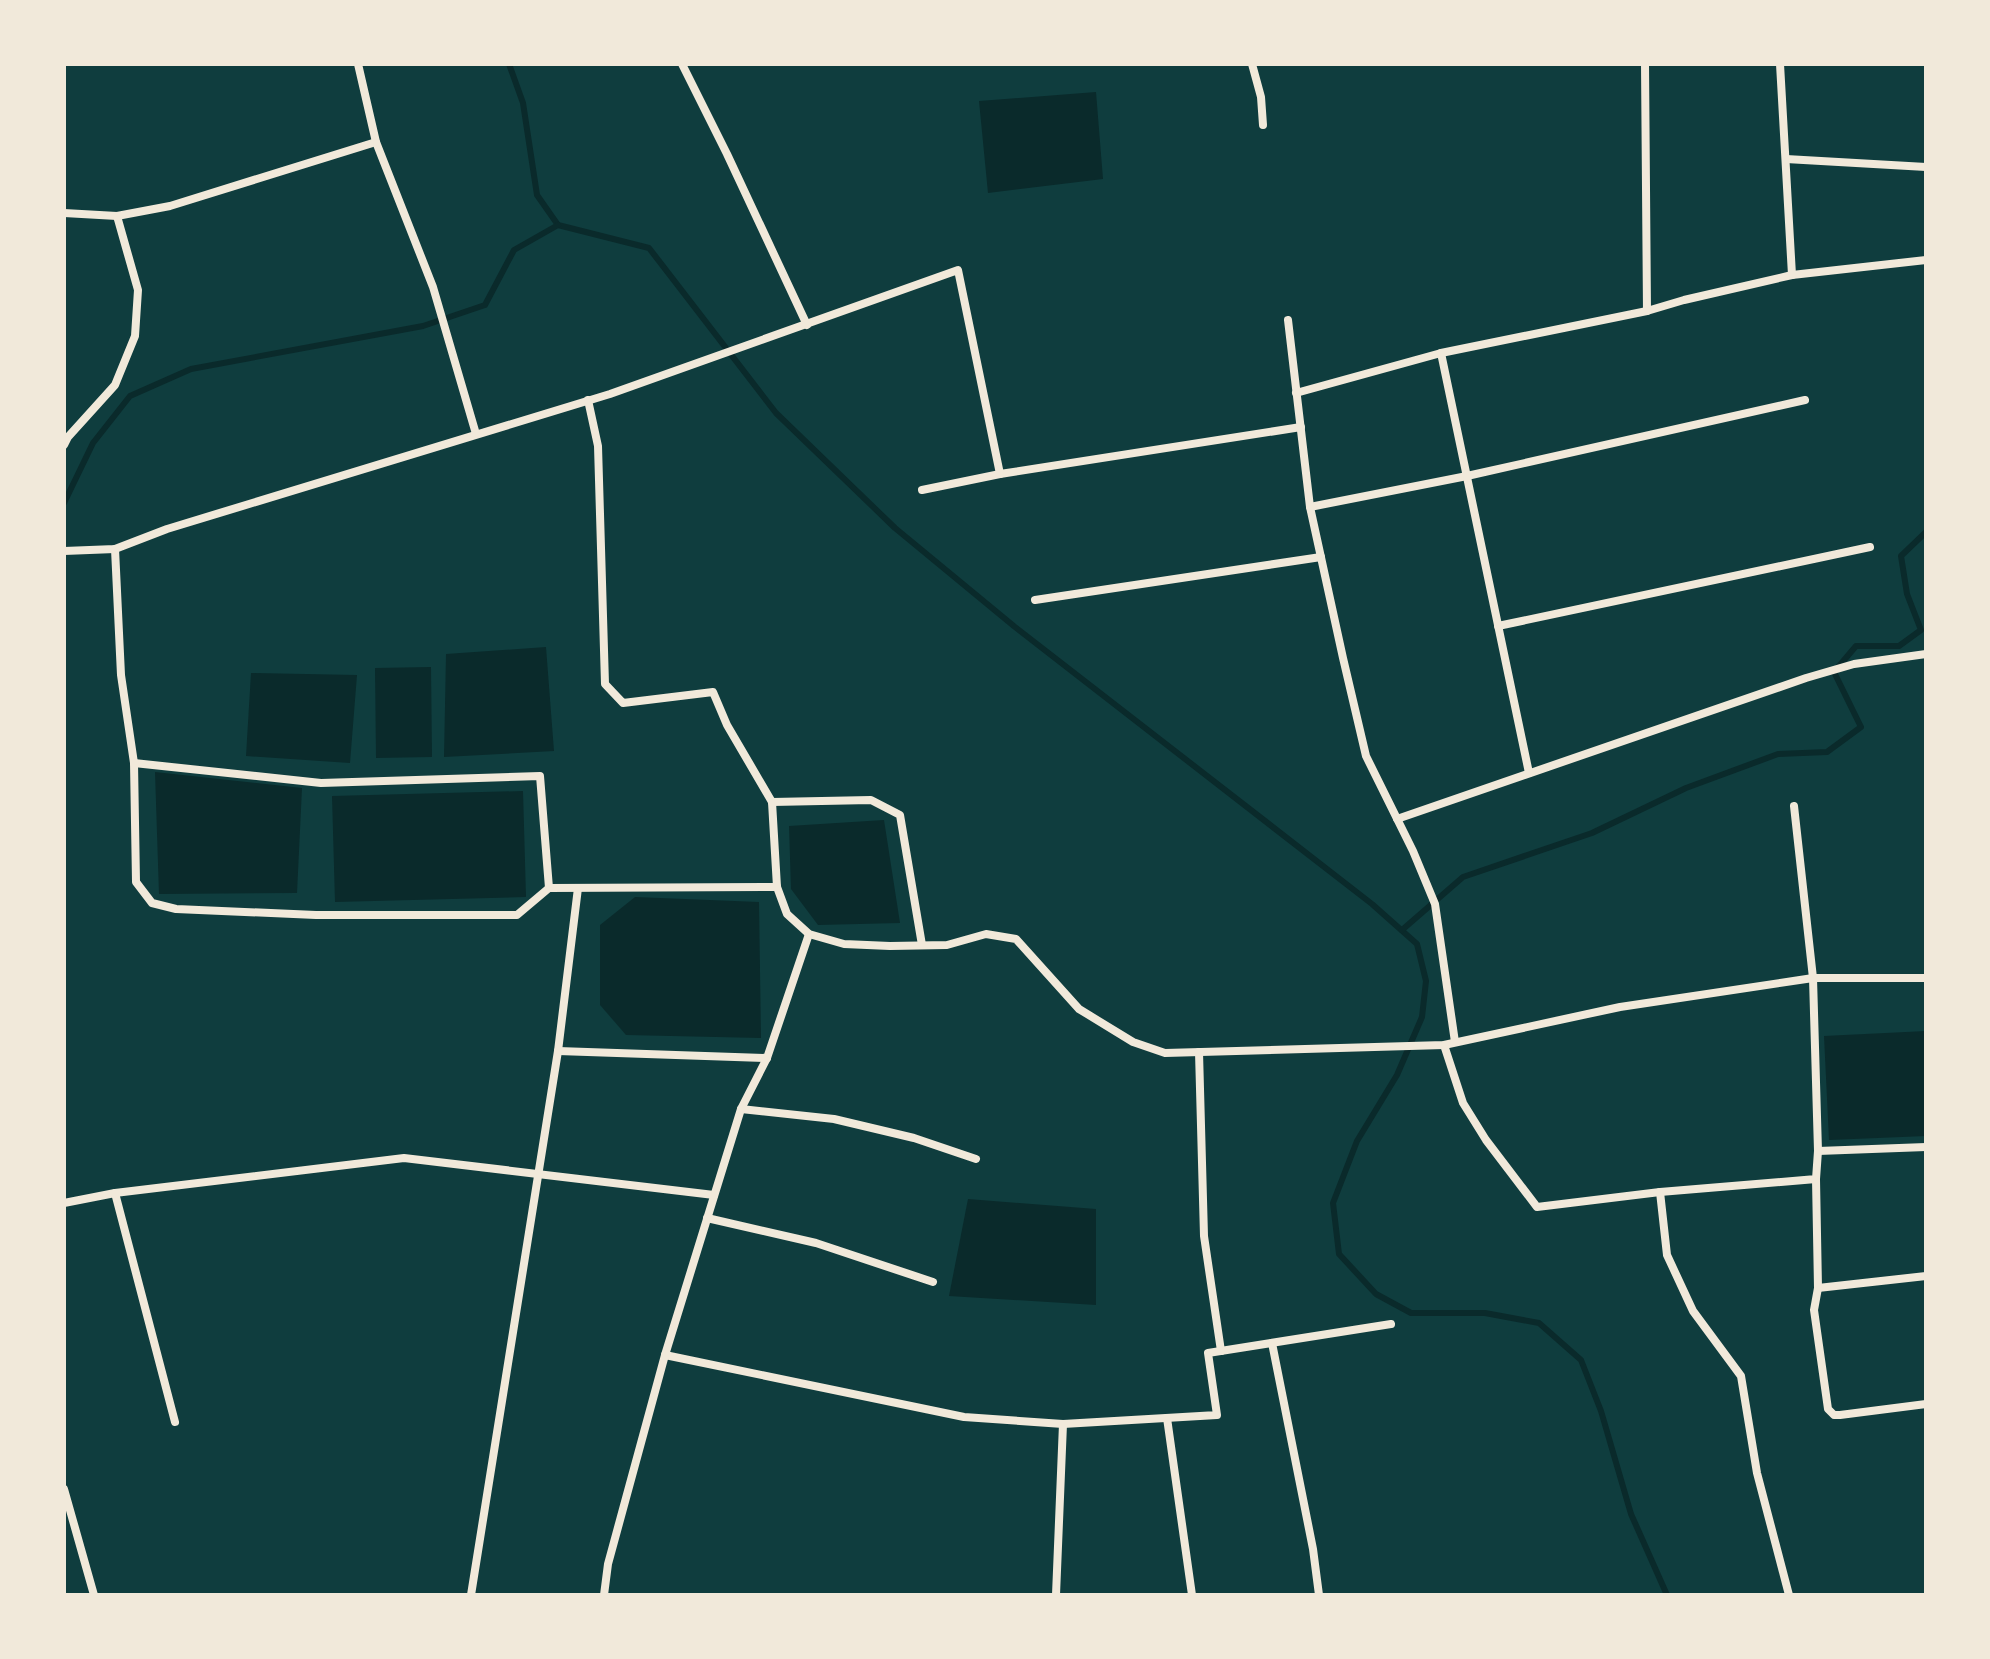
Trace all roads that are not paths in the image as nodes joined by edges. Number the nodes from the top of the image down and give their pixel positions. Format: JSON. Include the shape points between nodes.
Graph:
{"nodes":[{"id":1,"x":358,"y":64,"type":"edge"},
{"id":2,"x":682,"y":64,"type":"edge"},
{"id":3,"x":1252,"y":64,"type":"edge"},
{"id":4,"x":1645,"y":64,"type":"edge"},
{"id":5,"x":1780,"y":64,"type":"edge"},
{"id":6,"x":1263,"y":125,"type":"dead end"},
{"id":7,"x":376,"y":142,"type":"junction"},
{"id":8,"x":1786,"y":159,"type":"junction"},
{"id":9,"x":1926,"y":167,"type":"edge"},
{"id":10,"x":64,"y":213,"type":"edge"},
{"id":11,"x":117,"y":216,"type":"junction"},
{"id":12,"x":1926,"y":260,"type":"edge"},
{"id":13,"x":1792,"y":275,"type":"junction"},
{"id":14,"x":1647,"y":311,"type":"junction"},
{"id":15,"x":1288,"y":320,"type":"dead end"},
{"id":16,"x":807,"y":325,"type":"junction"},
{"id":17,"x":1441,"y":353,"type":"junction"},
{"id":18,"x":1296,"y":393,"type":"junction"},
{"id":19,"x":588,"y":400,"type":"junction"},
{"id":20,"x":1805,"y":400,"type":"dead end"},
{"id":21,"x":1301,"y":427,"type":"junction"},
{"id":22,"x":476,"y":434,"type":"junction"},
{"id":23,"x":64,"y":445,"type":"edge"},
{"id":24,"x":1000,"y":474,"type":"junction"},
{"id":25,"x":1467,"y":476,"type":"junction"},
{"id":26,"x":922,"y":490,"type":"dead end"},
{"id":27,"x":1310,"y":507,"type":"junction"},
{"id":28,"x":1870,"y":547,"type":"dead end"},
{"id":29,"x":115,"y":549,"type":"junction"},
{"id":30,"x":64,"y":551,"type":"edge"},
{"id":31,"x":1321,"y":557,"type":"junction"},
{"id":32,"x":1035,"y":600,"type":"dead end"},
{"id":33,"x":1498,"y":626,"type":"junction"},
{"id":34,"x":1926,"y":654,"type":"edge"},
{"id":35,"x":134,"y":763,"type":"junction"},
{"id":36,"x":1529,"y":773,"type":"junction"},
{"id":37,"x":772,"y":802,"type":"junction"},
{"id":38,"x":1794,"y":806,"type":"dead end"},
{"id":39,"x":1397,"y":819,"type":"junction"},
{"id":40,"x":777,"y":887,"type":"junction"},
{"id":41,"x":549,"y":888,"type":"junction"},
{"id":42,"x":578,"y":888,"type":"junction"},
{"id":43,"x":809,"y":934,"type":"junction"},
{"id":44,"x":922,"y":945,"type":"junction"},
{"id":45,"x":1813,"y":978,"type":"junction"},
{"id":46,"x":1926,"y":978,"type":"edge"},
{"id":47,"x":1455,"y":1042,"type":"junction"},
{"id":48,"x":1444,"y":1045,"type":"junction"},
{"id":49,"x":558,"y":1051,"type":"junction"},
{"id":50,"x":1199,"y":1052,"type":"junction"},
{"id":51,"x":767,"y":1058,"type":"junction"},
{"id":52,"x":741,"y":1109,"type":"junction"},
{"id":53,"x":1926,"y":1147,"type":"edge"},
{"id":54,"x":1818,"y":1151,"type":"junction"},
{"id":55,"x":976,"y":1159,"type":"dead end"},
{"id":56,"x":539,"y":1173,"type":"junction"},
{"id":57,"x":1816,"y":1179,"type":"junction"},
{"id":58,"x":1660,"y":1192,"type":"junction"},
{"id":59,"x":115,"y":1193,"type":"junction"},
{"id":60,"x":714,"y":1195,"type":"junction"},
{"id":61,"x":64,"y":1203,"type":"edge"},
{"id":62,"x":707,"y":1218,"type":"junction"},
{"id":63,"x":1926,"y":1276,"type":"edge"},
{"id":64,"x":933,"y":1282,"type":"dead end"},
{"id":65,"x":1818,"y":1288,"type":"junction"},
{"id":66,"x":1391,"y":1324,"type":"dead end"},
{"id":67,"x":1272,"y":1343,"type":"junction"},
{"id":68,"x":1221,"y":1351,"type":"junction"},
{"id":69,"x":665,"y":1355,"type":"junction"},
{"id":70,"x":1926,"y":1404,"type":"edge"},
{"id":71,"x":1167,"y":1418,"type":"junction"},
{"id":72,"x":175,"y":1422,"type":"dead end"},
{"id":73,"x":1063,"y":1424,"type":"junction"},
{"id":74,"x":64,"y":1489,"type":"edge"},
{"id":75,"x":94,"y":1595,"type":"edge"},
{"id":76,"x":471,"y":1595,"type":"edge"},
{"id":77,"x":604,"y":1595,"type":"edge"},
{"id":78,"x":1056,"y":1595,"type":"edge"},
{"id":79,"x":1192,"y":1595,"type":"edge"},
{"id":80,"x":1319,"y":1595,"type":"edge"},
{"id":81,"x":1789,"y":1595,"type":"edge"}],
"edges":[{"from":1,"to":7,"type":"street"},
{"from":2,"to":16,"type":"street"},
{"from":3,"to":6,"type":"street"},
{"from":4,"to":14,"type":"street"},
{"from":5,"to":8,"type":"street"},
{"from":7,"to":11,"type":"street","via":[[170,206]]},
{"from":7,"to":22,"type":"street","via":[[433,287]]},
{"from":8,"to":9,"type":"street"},
{"from":8,"to":13,"type":"street"},
{"from":10,"to":11,"type":"street"},
{"from":11,"to":23,"type":"street","via":[[138,290],[135,336],[115,385]]},
{"from":12,"to":13,"type":"street"},
{"from":13,"to":14,"type":"street"},
{"from":14,"to":17,"type":"street"},
{"from":15,"to":18,"type":"street"},
{"from":16,"to":19,"type":"street"},
{"from":16,"to":24,"type":"street","via":[[958,270]]},
{"from":17,"to":18,"type":"street"},
{"from":17,"to":25,"type":"street"},
{"from":18,"to":21,"type":"street"},
{"from":19,"to":22,"type":"street"},
{"from":19,"to":37,"type":"street","via":[[598,446],[605,684],[623,703],[713,692]]},
{"from":20,"to":25,"type":"street"},
{"from":21,"to":24,"type":"street"},
{"from":21,"to":27,"type":"street"},
{"from":22,"to":29,"type":"street"},
{"from":24,"to":26,"type":"street"},
{"from":25,"to":27,"type":"street"},
{"from":25,"to":33,"type":"street"},
{"from":27,"to":31,"type":"street"},
{"from":28,"to":33,"type":"street"},
{"from":29,"to":30,"type":"street"},
{"from":29,"to":35,"type":"street","via":[[121,675]]},
{"from":31,"to":32,"type":"street"},
{"from":31,"to":39,"type":"street","via":[[1366,756]]},
{"from":33,"to":36,"type":"street"},
{"from":34,"to":36,"type":"street","via":[[1854,664],[1806,678]]},
{"from":35,"to":41,"type":"street","via":[[321,783],[540,776]]},
{"from":35,"to":41,"type":"street","via":[[136,882],[152,903],[176,909],[316,915],[517,915]]},
{"from":36,"to":39,"type":"street"},
{"from":37,"to":40,"type":"street"},
{"from":37,"to":44,"type":"street","via":[[871,800],[900,815]]},
{"from":38,"to":45,"type":"street"},
{"from":39,"to":47,"type":"street","via":[[1435,904]]},
{"from":40,"to":42,"type":"street"},
{"from":40,"to":43,"type":"street","via":[[787,914]]},
{"from":41,"to":42,"type":"street"},
{"from":42,"to":49,"type":"street"},
{"from":43,"to":44,"type":"street","via":[[844,944]]},
{"from":43,"to":51,"type":"street"},
{"from":44,"to":50,"type":"street","via":[[947,945],[986,934],[1016,939],[1079,1009],[1133,1042],[1165,1053]]},
{"from":45,"to":46,"type":"street"},
{"from":45,"to":47,"type":"street","via":[[1620,1007]]},
{"from":45,"to":54,"type":"street"},
{"from":47,"to":48,"type":"street"},
{"from":48,"to":50,"type":"street"},
{"from":48,"to":58,"type":"street","via":[[1463,1103],[1537,1207]]},
{"from":49,"to":51,"type":"street"},
{"from":49,"to":56,"type":"street"},
{"from":50,"to":68,"type":"street","via":[[1204,1236]]},
{"from":51,"to":52,"type":"street"},
{"from":52,"to":55,"type":"street","via":[[834,1119]]},
{"from":52,"to":60,"type":"street"},
{"from":53,"to":54,"type":"street"},
{"from":54,"to":57,"type":"street"},
{"from":56,"to":59,"type":"street","via":[[404,1158]]},
{"from":56,"to":60,"type":"street"},
{"from":56,"to":76,"type":"street"},
{"from":57,"to":58,"type":"street"},
{"from":57,"to":65,"type":"street"},
{"from":58,"to":81,"type":"street","via":[[1667,1255],[1693,1311],[1741,1376],[1757,1473]]},
{"from":59,"to":61,"type":"street"},
{"from":59,"to":72,"type":"street"},
{"from":60,"to":62,"type":"street"},
{"from":62,"to":64,"type":"street","via":[[816,1243]]},
{"from":62,"to":69,"type":"street"},
{"from":63,"to":65,"type":"street"},
{"from":65,"to":70,"type":"street","via":[[1814,1310],[1830,1413]]},
{"from":66,"to":67,"type":"street"},
{"from":67,"to":68,"type":"street"},
{"from":67,"to":80,"type":"street"},
{"from":68,"to":71,"type":"street","via":[[1208,1353],[1217,1415]]},
{"from":69,"to":73,"type":"street","via":[[964,1417]]},
{"from":69,"to":77,"type":"street"},
{"from":71,"to":73,"type":"street"},
{"from":71,"to":79,"type":"street"},
{"from":73,"to":78,"type":"street"},
{"from":74,"to":75,"type":"street"}]}
